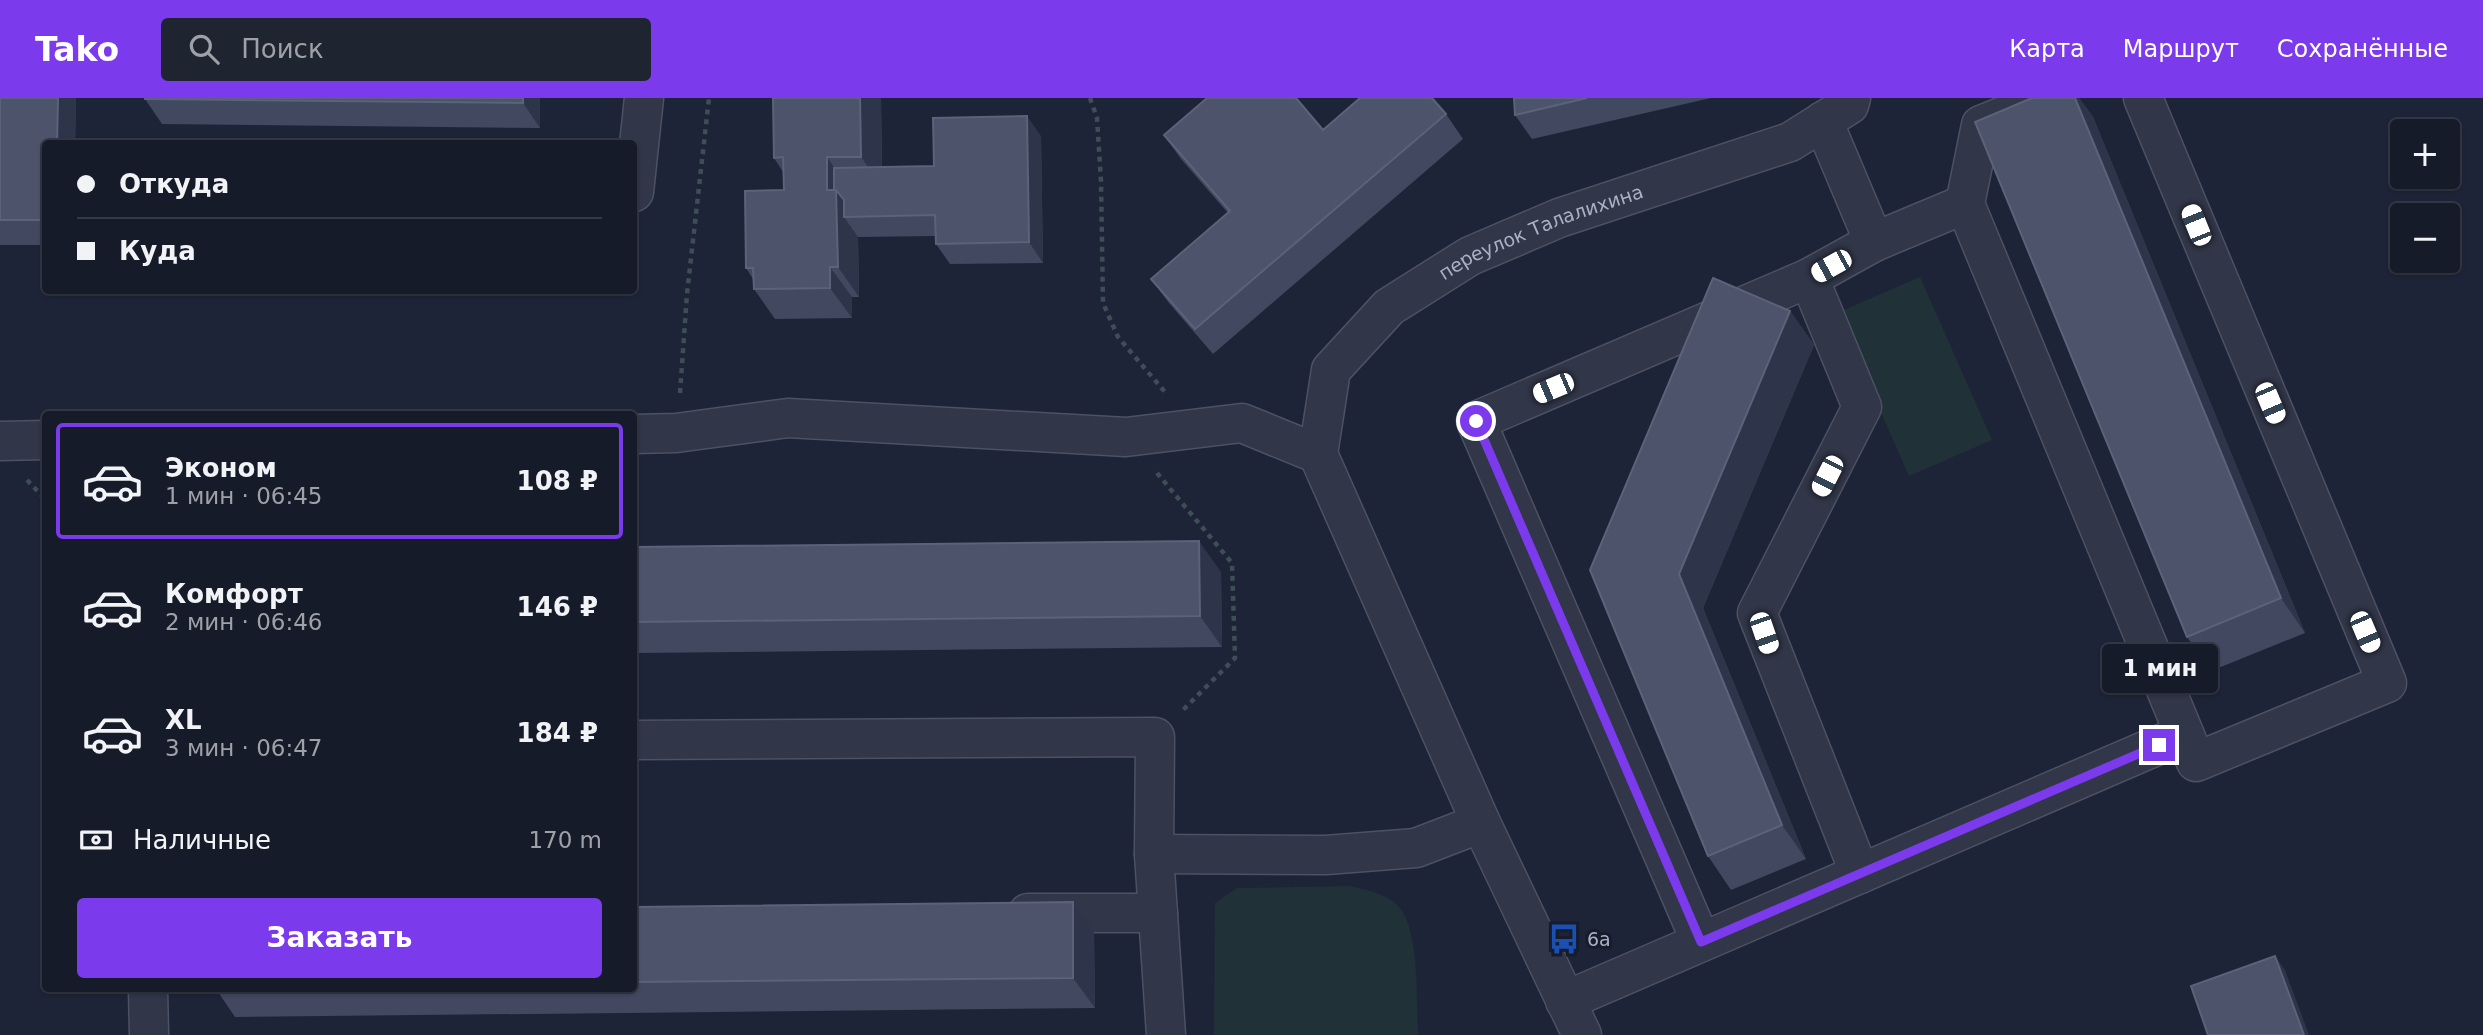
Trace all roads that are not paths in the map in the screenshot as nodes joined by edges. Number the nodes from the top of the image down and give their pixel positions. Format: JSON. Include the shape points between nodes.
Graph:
{"nodes":[{"id":1,"x":644,"y":98,"type":"edge"},
{"id":2,"x":2048,"y":98,"type":"edge"},
{"id":3,"x":2143,"y":98,"type":"edge"},
{"id":4,"x":1837,"y":110,"type":"edge"},
{"id":5,"x":637,"y":164,"type":"edge"},
{"id":6,"x":1965,"y":204,"type":"junction"},
{"id":7,"x":1874,"y":242,"type":"junction"},
{"id":8,"x":1809,"y":278,"type":"junction"},
{"id":9,"x":637,"y":434,"type":"edge"},
{"id":10,"x":42,"y":440,"type":"edge"},
{"id":11,"x":0,"y":441,"type":"edge"},
{"id":12,"x":1318,"y":454,"type":"junction"},
{"id":13,"x":2184,"y":734,"type":"junction"},
{"id":14,"x":637,"y":740,"type":"edge"},
{"id":15,"x":1481,"y":822,"type":"junction"},
{"id":16,"x":1154,"y":854,"type":"junction"},
{"id":17,"x":1860,"y":874,"type":"junction"},
{"id":18,"x":992,"y":913,"type":"edge"},
{"id":19,"x":1158,"y":913,"type":"junction"},
{"id":20,"x":1701,"y":942,"type":"junction"},
{"id":21,"x":148,"y":992,"type":"edge"},
{"id":22,"x":1565,"y":1001,"type":"junction"},
{"id":23,"x":149,"y":1035,"type":"edge"},
{"id":24,"x":1166,"y":1035,"type":"edge"},
{"id":25,"x":1582,"y":1035,"type":"edge"}],
"edges":[{"from":1,"to":5,"type":"street"},
{"from":2,"to":6,"type":"street","via":[[1981,125]]},
{"from":3,"to":13,"type":"street","via":[[2386,683],[2196,762]]},
{"from":4,"to":7,"type":"street"},
{"from":4,"to":12,"type":"street","name":"переулок Талалихина","via":[[1790,142],[1559,218],[1470,256],[1389,307],[1331,370]]},
{"from":6,"to":7,"type":"street"},
{"from":6,"to":13,"type":"street"},
{"from":7,"to":8,"type":"street"},
{"from":8,"to":17,"type":"street","via":[[1863,407],[1757,612]]},
{"from":8,"to":20,"type":"street","via":[[1476,421]]},
{"from":9,"to":12,"type":"street","via":[[788,418],[1126,437],[1242,423]]},
{"from":10,"to":11,"type":"street"},
{"from":12,"to":15,"type":"street"},
{"from":13,"to":17,"type":"street"},
{"from":14,"to":16,"type":"street","via":[[1155,737]]},
{"from":15,"to":16,"type":"street","via":[[1416,848],[1326,855]]},
{"from":15,"to":22,"type":"street"},
{"from":16,"to":19,"type":"street"},
{"from":17,"to":20,"type":"street"},
{"from":18,"to":19,"type":"street"},
{"from":19,"to":24,"type":"street"},
{"from":20,"to":22,"type":"street"},
{"from":21,"to":23,"type":"street"},
{"from":22,"to":25,"type":"street"}]}
